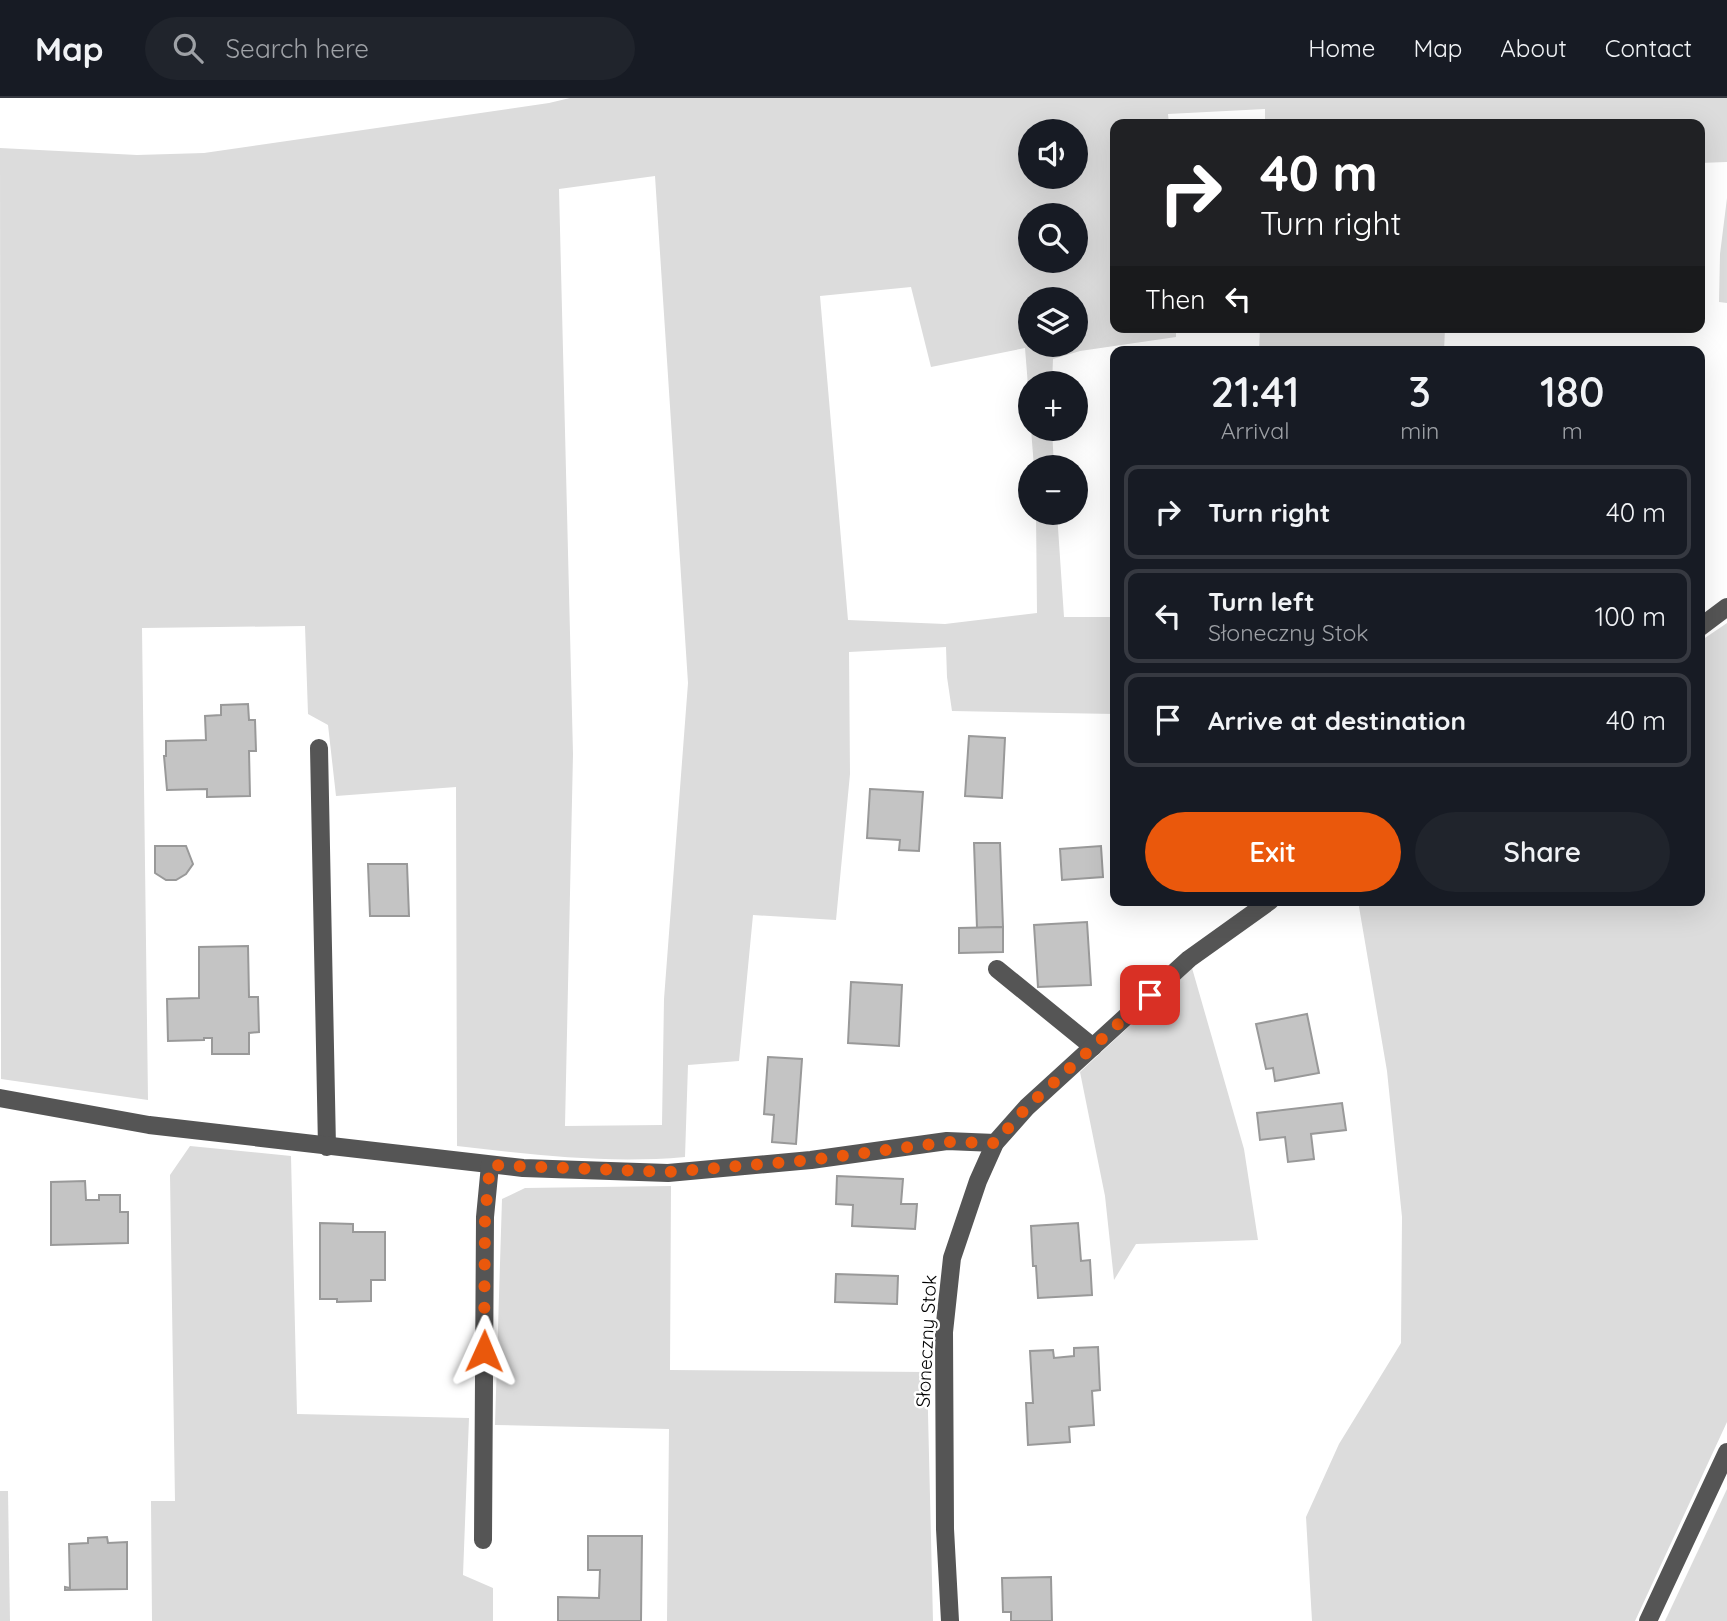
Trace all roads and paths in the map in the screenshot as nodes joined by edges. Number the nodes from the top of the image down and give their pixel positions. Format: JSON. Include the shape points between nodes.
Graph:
{"nodes":[{"id":1,"x":1727,"y":607,"type":"edge"},
{"id":2,"x":1705,"y":624,"type":"edge"},
{"id":3,"x":319,"y":748,"type":"dead end"},
{"id":4,"x":1263,"y":906,"type":"edge"},
{"id":5,"x":996,"y":969,"type":"dead end"},
{"id":6,"x":1093,"y":1047,"type":"junction"},
{"id":7,"x":0,"y":1098,"type":"edge"},
{"id":8,"x":995,"y":1143,"type":"junction"},
{"id":9,"x":327,"y":1147,"type":"junction"},
{"id":10,"x":490,"y":1165,"type":"junction"},
{"id":11,"x":1727,"y":1452,"type":"edge"},
{"id":12,"x":483,"y":1539,"type":"dead end"},
{"id":13,"x":950,"y":1621,"type":"edge"},
{"id":14,"x":1648,"y":1621,"type":"edge"}],
"edges":[{"from":1,"to":2,"type":"street"},
{"from":3,"to":9,"type":"street"},
{"from":4,"to":6,"type":"street","name":"Słoneczny Stok","via":[[1189,959]]},
{"from":5,"to":6,"type":"street"},
{"from":6,"to":8,"type":"street","name":"Słoneczny Stok"},
{"from":7,"to":9,"type":"street","via":[[149,1125]]},
{"from":8,"to":10,"type":"street","via":[[947,1142],[668,1172]]},
{"from":8,"to":13,"type":"street","name":"Słoneczny Stok","via":[[953,1258],[944,1332]]},
{"from":9,"to":10,"type":"street"},
{"from":10,"to":12,"type":"street","via":[[485,1217]]},
{"from":11,"to":14,"type":"street"}]}
